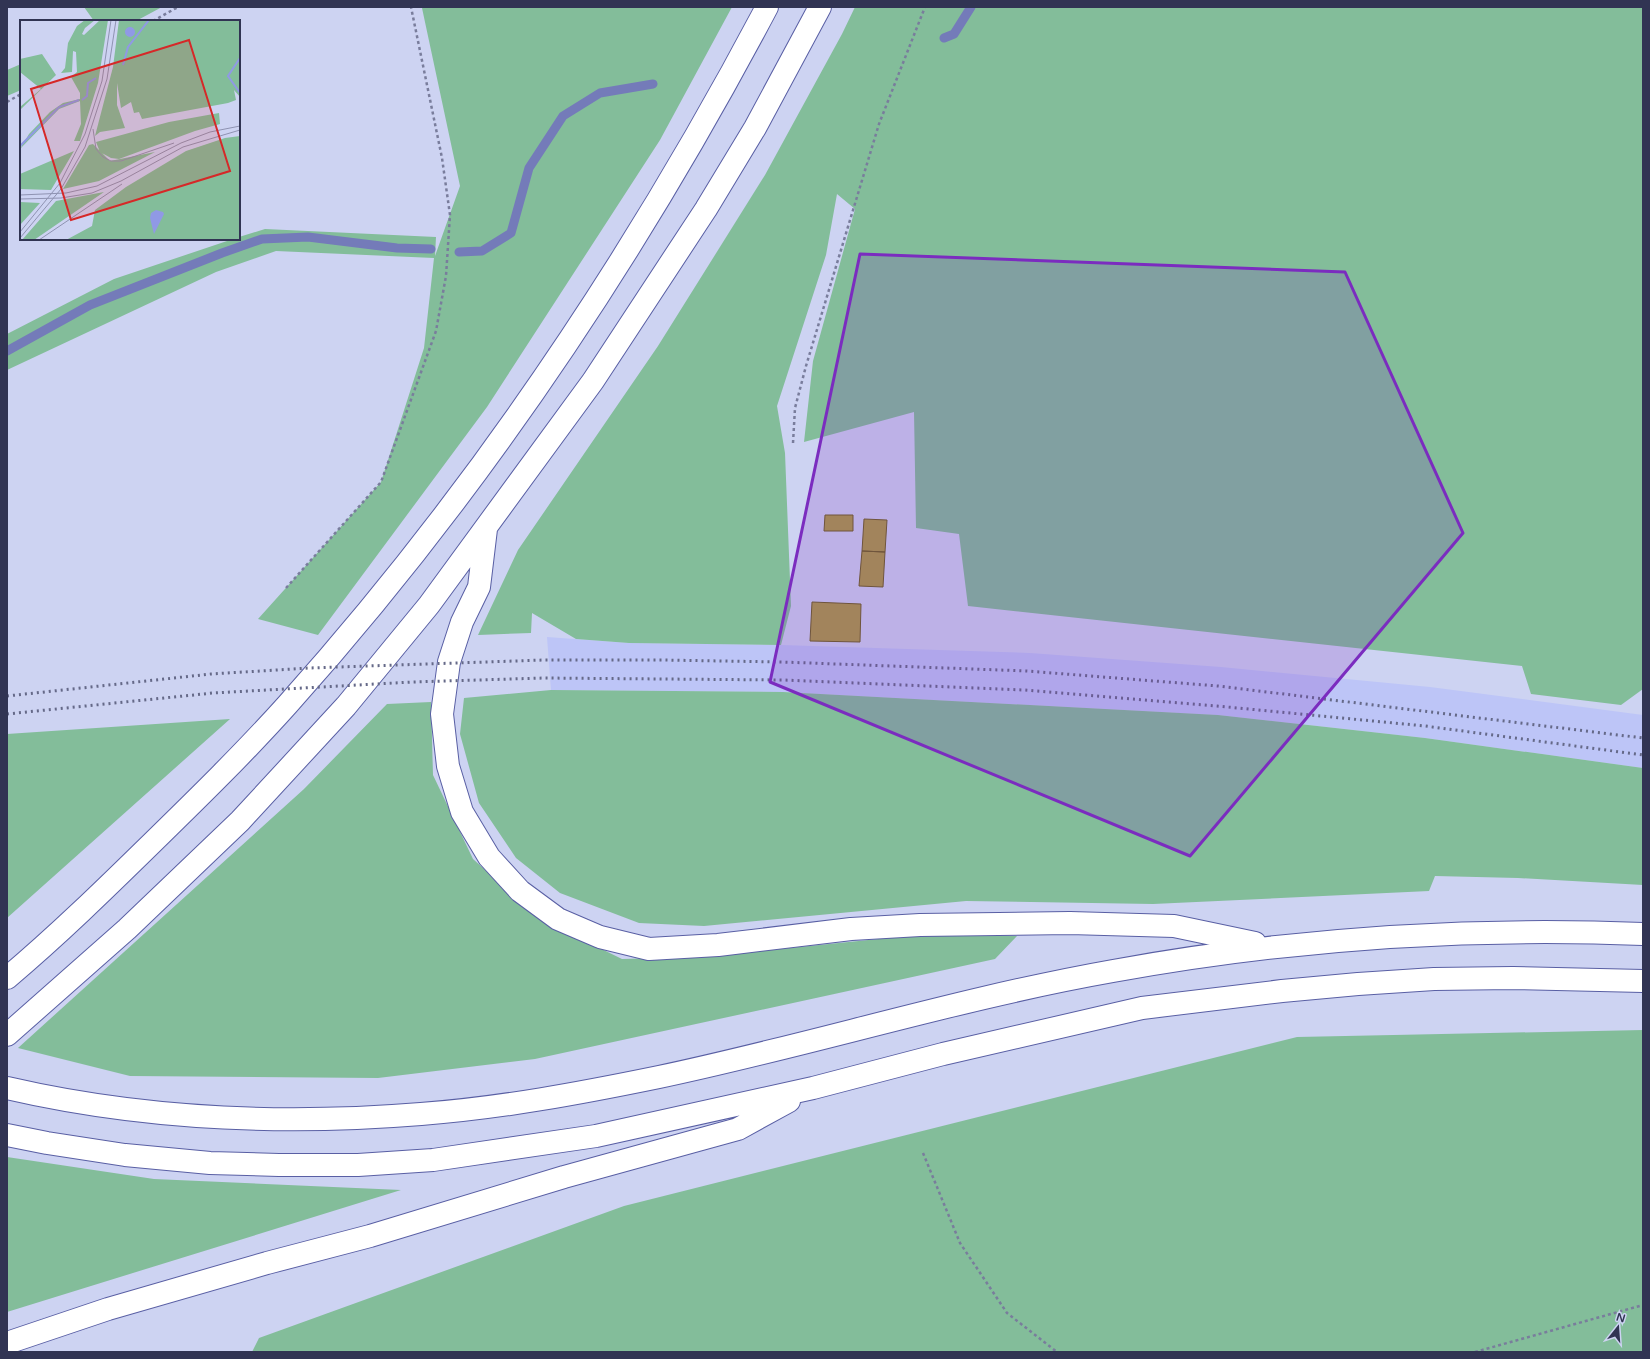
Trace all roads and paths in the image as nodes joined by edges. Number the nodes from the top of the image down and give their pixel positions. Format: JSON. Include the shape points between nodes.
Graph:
{"nodes":[{"id":1,"x":178,"y":7,"type":"edge"},
{"id":2,"x":411,"y":7,"type":"edge"},
{"id":3,"x":767,"y":7,"type":"edge"},
{"id":4,"x":820,"y":7,"type":"edge"},
{"id":5,"x":925,"y":7,"type":"edge"},
{"id":6,"x":155,"y":20,"type":"edge"},
{"id":7,"x":20,"y":95,"type":"edge"},
{"id":8,"x":7,"y":102,"type":"edge"},
{"id":9,"x":793,"y":443,"type":"dead end"},
{"id":10,"x":487,"y":526,"type":"junction"},
{"id":11,"x":286,"y":588,"type":"dead end"},
{"id":12,"x":1643,"y":934,"type":"edge"},
{"id":13,"x":1271,"y":947,"type":"junction"},
{"id":14,"x":7,"y":978,"type":"edge"},
{"id":15,"x":1643,"y":981,"type":"edge"},
{"id":16,"x":7,"y":1035,"type":"edge"},
{"id":17,"x":7,"y":1088,"type":"edge"},
{"id":18,"x":813,"y":1088,"type":"junction"},
{"id":19,"x":7,"y":1135,"type":"edge"},
{"id":20,"x":923,"y":1153,"type":"dead end"},
{"id":21,"x":1643,"y":1305,"type":"edge"},
{"id":22,"x":7,"y":1343,"type":"edge"},
{"id":23,"x":1057,"y":1352,"type":"edge"},
{"id":24,"x":1475,"y":1352,"type":"edge"}],
"edges":[{"from":1,"to":6,"type":"path"},
{"from":2,"to":11,"type":"path","via":[[442,158],[450,215],[446,276],[436,331],[381,482]]},
{"from":3,"to":14,"type":"highway","via":[[701,129],[619,266],[533,393],[442,519],[380,597],[288,704],[241,754],[68,926]]},
{"from":4,"to":10,"type":"highway","via":[[755,128],[706,209],[593,381]]},
{"from":5,"to":9,"type":"path","via":[[879,124],[806,366],[795,408]]},
{"from":7,"to":8,"type":"path"},
{"from":10,"to":13,"type":"highway","via":[[479,587],[462,622],[449,662],[442,714],[448,766],[462,812],[489,857],[520,891],[558,919],[600,937],[649,949],[718,946],[859,929],[1070,923],[1174,926]]},
{"from":10,"to":16,"type":"highway","via":[[424,611],[296,762],[240,821],[127,930]]},
{"from":12,"to":13,"type":"highway","via":[[1438,934]]},
{"from":13,"to":17,"type":"highway","via":[[1110,971],[958,1004],[659,1077],[499,1106],[422,1114],[343,1118],[263,1118],[185,1114],[109,1106]]},
{"from":15,"to":18,"type":"highway","via":[[1513,978],[1427,980],[1282,991],[1142,1008],[943,1054]]},
{"from":18,"to":19,"type":"highway","via":[[596,1136],[433,1160],[358,1165],[184,1161],[125,1155]]},
{"from":18,"to":22,"type":"highway","via":[[738,1129],[108,1309]]},
{"from":20,"to":23,"type":"path","via":[[960,1244],[1008,1313]]},
{"from":21,"to":24,"type":"path"}]}
